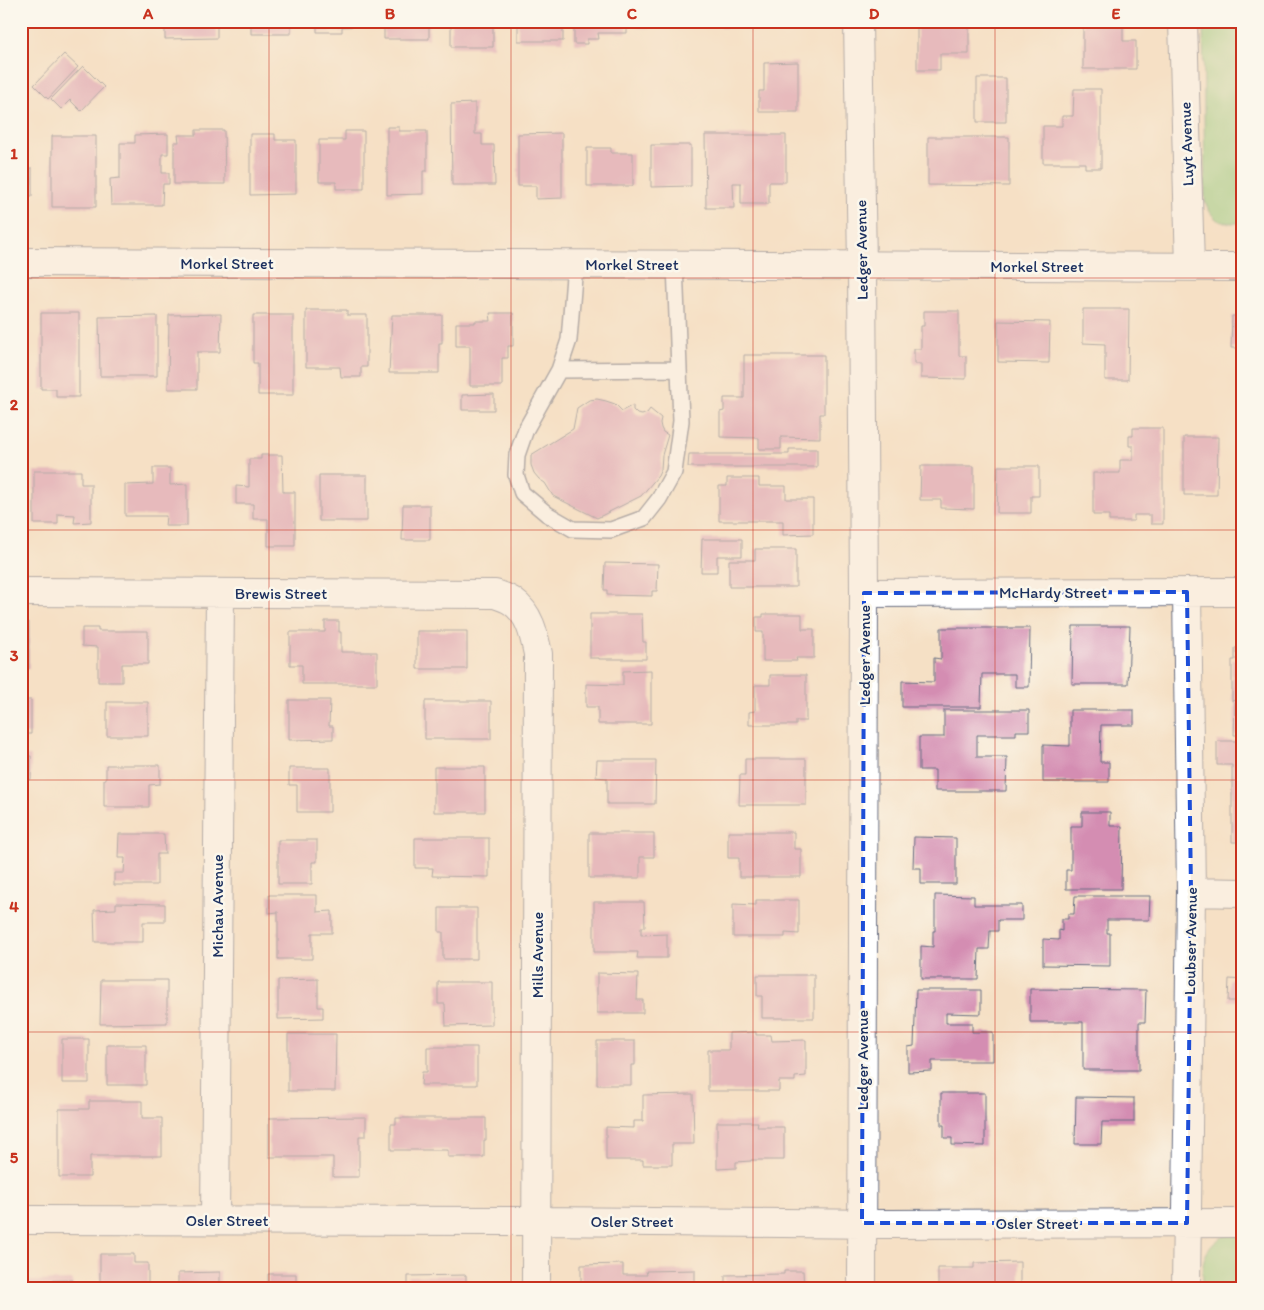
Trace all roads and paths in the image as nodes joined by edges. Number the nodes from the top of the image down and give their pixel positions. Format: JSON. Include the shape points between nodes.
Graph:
{"nodes":[{"id":1,"x":858,"y":21,"type":"edge"},
{"id":2,"x":1183,"y":21,"type":"edge"},
{"id":3,"x":21,"y":262,"type":"edge"},
{"id":4,"x":575,"y":264,"type":"junction"},
{"id":5,"x":675,"y":264,"type":"junction"},
{"id":6,"x":862,"y":265,"type":"junction"},
{"id":7,"x":1190,"y":266,"type":"junction"},
{"id":8,"x":1243,"y":267,"type":"edge"},
{"id":9,"x":559,"y":370,"type":"junction"},
{"id":10,"x":679,"y":370,"type":"junction"},
{"id":11,"x":21,"y":592,"type":"edge"},
{"id":12,"x":1187,"y":592,"type":"junction"},
{"id":13,"x":1243,"y":592,"type":"edge"},
{"id":14,"x":220,"y":593,"type":"junction"},
{"id":15,"x":864,"y":593,"type":"junction"},
{"id":16,"x":529,"y":622,"type":"joint"},
{"id":17,"x":1191,"y":892,"type":"junction"},
{"id":18,"x":1243,"y":893,"type":"edge"},
{"id":19,"x":21,"y":1220,"type":"edge"},
{"id":20,"x":215,"y":1220,"type":"junction"},
{"id":21,"x":537,"y":1221,"type":"junction"},
{"id":22,"x":862,"y":1223,"type":"junction"},
{"id":23,"x":1187,"y":1223,"type":"junction"},
{"id":24,"x":1243,"y":1223,"type":"edge"},
{"id":25,"x":536,"y":1289,"type":"edge"},
{"id":26,"x":862,"y":1289,"type":"edge"},
{"id":27,"x":1186,"y":1289,"type":"edge"}],
"edges":[{"from":1,"to":6,"type":"street","name":"Ledger Avenue"},
{"from":2,"to":7,"type":"street","name":"Luyt Avenue"},
{"from":3,"to":4,"type":"street","name":"Morkel Street"},
{"from":4,"to":5,"type":"street","name":"Morkel Street"},
{"from":4,"to":9,"type":"lane","via":[[569,340]]},
{"from":5,"to":6,"type":"street","name":"Morkel Street"},
{"from":5,"to":10,"type":"lane"},
{"from":6,"to":7,"type":"street","name":"Morkel Street"},
{"from":6,"to":15,"type":"street","name":"Ledger Avenue"},
{"from":7,"to":8,"type":"street","name":"Morkel Street"},
{"from":9,"to":10,"type":"lane"},
{"from":9,"to":10,"type":"lane","via":[[526,429],[517,455],[516,475],[522,493],[547,514],[574,529],[611,530],[644,518],[674,472],[681,421]]},
{"from":11,"to":14,"type":"street","name":"Brewis Street"},
{"from":12,"to":13,"type":"street","name":"McHardy Street"},
{"from":12,"to":15,"type":"street","name":"McHardy Street"},
{"from":12,"to":17,"type":"street","name":"Loubser Avenue"},
{"from":14,"to":16,"type":"street","name":"Brewis Street","via":[[495,594],[512,600]]},
{"from":14,"to":20,"type":"street","name":"Michau Avenue"},
{"from":15,"to":22,"type":"street","name":"Ledger Avenue"},
{"from":16,"to":21,"type":"street","name":"Mills Avenue","via":[[538,654]]},
{"from":17,"to":18,"type":"street"},
{"from":17,"to":23,"type":"street","name":"Loubser Avenue"},
{"from":19,"to":20,"type":"street","name":"Osler Street"},
{"from":20,"to":21,"type":"street","name":"Osler Street"},
{"from":21,"to":22,"type":"street","name":"Osler Street"},
{"from":21,"to":25,"type":"street","name":"Mills Avenue"},
{"from":22,"to":23,"type":"street","name":"Osler Street"},
{"from":22,"to":26,"type":"street","name":"Ledger Avenue"},
{"from":23,"to":24,"type":"street","name":"Osler Street"},
{"from":23,"to":27,"type":"street","name":"Loubser Avenue"}]}
